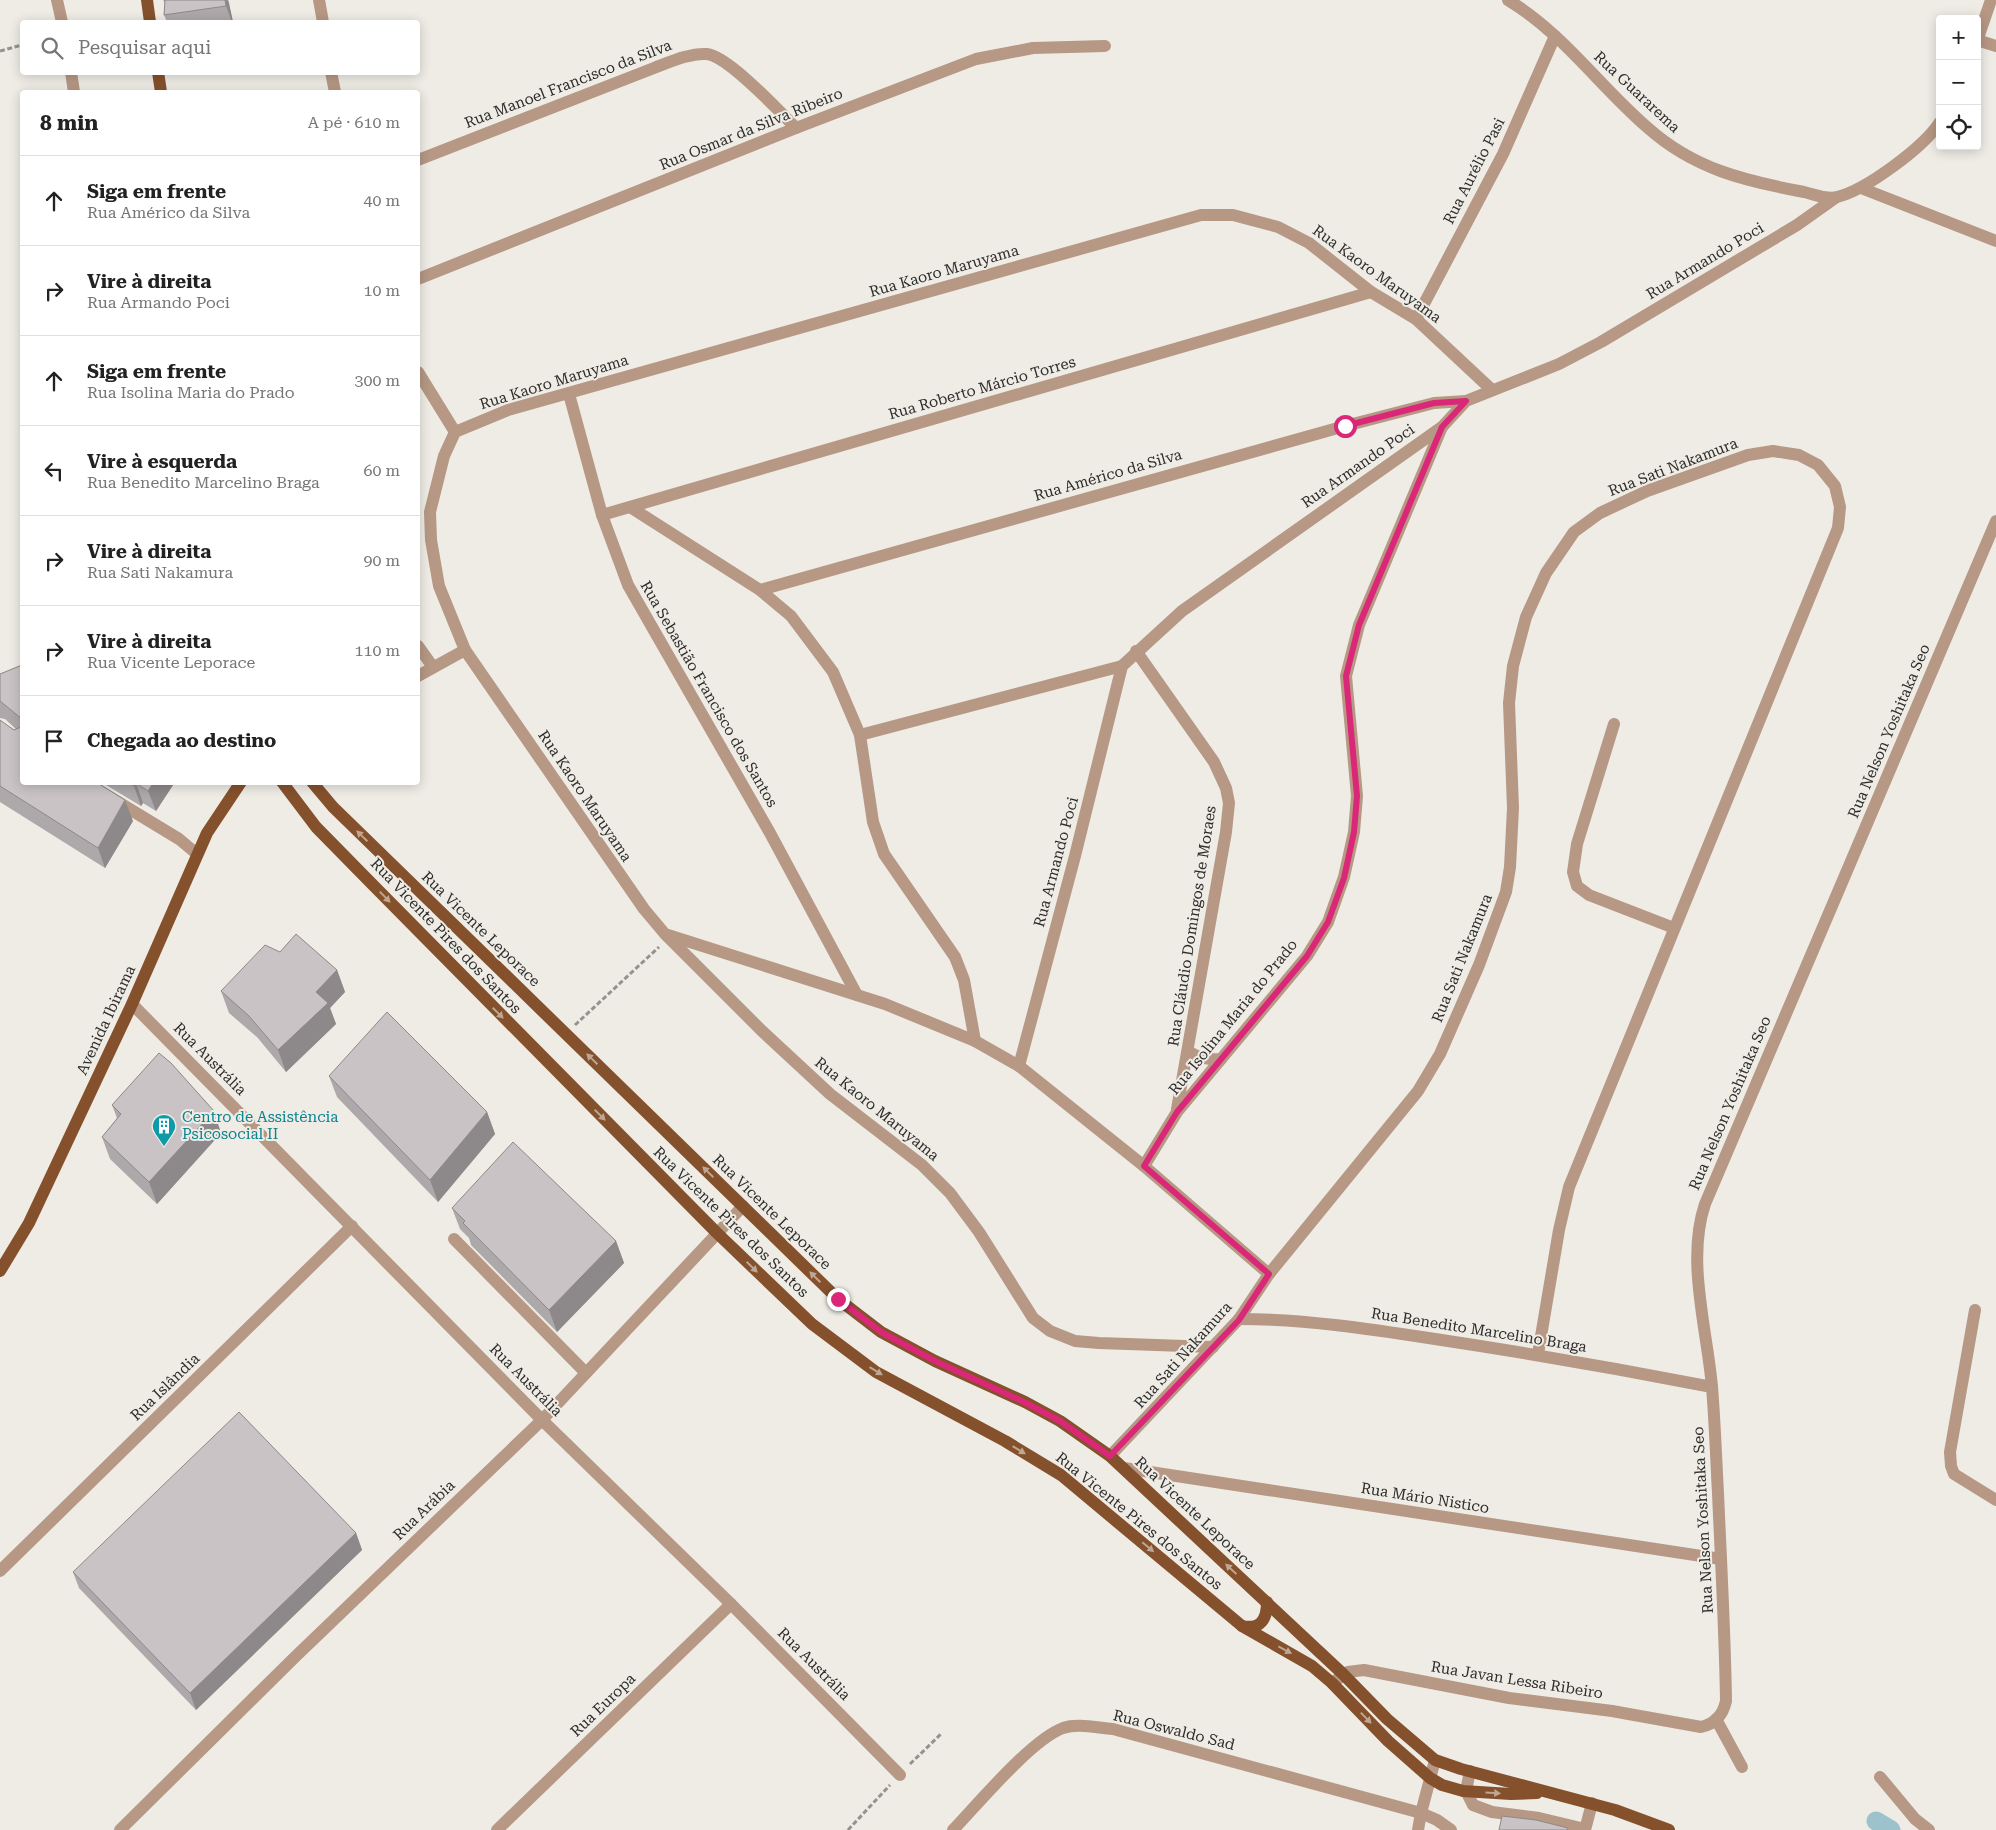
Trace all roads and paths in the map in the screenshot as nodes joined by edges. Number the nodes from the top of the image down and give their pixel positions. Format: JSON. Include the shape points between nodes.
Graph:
{"nodes":[{"id":1,"x":57,"y":0,"type":"edge"},
{"id":2,"x":147,"y":0,"type":"edge"},
{"id":3,"x":319,"y":0,"type":"edge"},
{"id":4,"x":1508,"y":0,"type":"edge"},
{"id":5,"x":1991,"y":0,"type":"edge"},
{"id":6,"x":62,"y":20,"type":"edge"},
{"id":7,"x":150,"y":20,"type":"edge"},
{"id":8,"x":322,"y":20,"type":"edge"},
{"id":9,"x":1981,"y":29,"type":"edge"},
{"id":10,"x":1556,"y":36,"type":"junction"},
{"id":11,"x":1981,"y":41,"type":"edge"},
{"id":12,"x":20,"y":46,"type":"edge"},
{"id":13,"x":1105,"y":46,"type":"dead end"},
{"id":14,"x":1996,"y":46,"type":"edge"},
{"id":15,"x":0,"y":51,"type":"edge"},
{"id":16,"x":71,"y":75,"type":"edge"},
{"id":17,"x":158,"y":75,"type":"edge"},
{"id":18,"x":332,"y":75,"type":"edge"},
{"id":19,"x":74,"y":90,"type":"edge"},
{"id":20,"x":161,"y":90,"type":"edge"},
{"id":21,"x":335,"y":90,"type":"edge"},
{"id":22,"x":796,"y":128,"type":"junction"},
{"id":23,"x":1936,"y":128,"type":"edge"},
{"id":24,"x":420,"y":159,"type":"edge"},
{"id":25,"x":1861,"y":188,"type":"junction"},
{"id":26,"x":1835,"y":198,"type":"junction"},
{"id":27,"x":1996,"y":241,"type":"edge"},
{"id":28,"x":420,"y":278,"type":"edge"},
{"id":29,"x":1371,"y":292,"type":"junction"},
{"id":30,"x":1416,"y":319,"type":"junction"},
{"id":31,"x":420,"y":375,"type":"edge"},
{"id":32,"x":1492,"y":390,"type":"junction"},
{"id":33,"x":569,"y":394,"type":"junction"},
{"id":34,"x":1466,"y":401,"type":"junction"},
{"id":35,"x":1442,"y":427,"type":"junction"},
{"id":36,"x":455,"y":432,"type":"junction"},
{"id":37,"x":630,"y":507,"type":"junction"},
{"id":38,"x":602,"y":515,"type":"junction"},
{"id":39,"x":1996,"y":521,"type":"edge"},
{"id":40,"x":760,"y":590,"type":"junction"},
{"id":41,"x":420,"y":649,"type":"edge"},
{"id":42,"x":465,"y":650,"type":"junction"},
{"id":43,"x":1136,"y":651,"type":"junction"},
{"id":44,"x":1122,"y":666,"type":"junction"},
{"id":45,"x":433,"y":667,"type":"junction"},
{"id":46,"x":420,"y":675,"type":"edge"},
{"id":47,"x":1614,"y":724,"type":"dead end"},
{"id":48,"x":860,"y":735,"type":"junction"},
{"id":49,"x":89,"y":785,"type":"edge"},
{"id":50,"x":239,"y":785,"type":"edge"},
{"id":51,"x":284,"y":785,"type":"edge"},
{"id":52,"x":314,"y":785,"type":"edge"},
{"id":53,"x":197,"y":854,"type":"junction"},
{"id":54,"x":1674,"y":928,"type":"junction"},
{"id":55,"x":667,"y":936,"type":"junction"},
{"id":56,"x":857,"y":995,"type":"junction"},
{"id":57,"x":132,"y":1004,"type":"junction"},
{"id":58,"x":566,"y":1034,"type":"junction"},
{"id":59,"x":975,"y":1041,"type":"junction"},
{"id":60,"x":1188,"y":1051,"type":"junction"},
{"id":61,"x":1221,"y":1059,"type":"junction"},
{"id":62,"x":1018,"y":1066,"type":"junction"},
{"id":63,"x":1177,"y":1112,"type":"junction"},
{"id":64,"x":1144,"y":1166,"type":"junction"},
{"id":65,"x":743,"y":1206,"type":"junction"},
{"id":66,"x":352,"y":1226,"type":"junction"},
{"id":67,"x":717,"y":1233,"type":"junction"},
{"id":68,"x":454,"y":1239,"type":"dead end"},
{"id":69,"x":0,"y":1271,"type":"edge"},
{"id":70,"x":1269,"y":1274,"type":"junction"},
{"id":71,"x":1975,"y":1310,"type":"dead end"},
{"id":72,"x":1239,"y":1320,"type":"junction"},
{"id":73,"x":1213,"y":1347,"type":"junction"},
{"id":74,"x":1538,"y":1354,"type":"junction"},
{"id":75,"x":586,"y":1373,"type":"junction"},
{"id":76,"x":1712,"y":1386,"type":"junction"},
{"id":77,"x":542,"y":1420,"type":"junction"},
{"id":78,"x":1110,"y":1456,"type":"junction"},
{"id":79,"x":1124,"y":1468,"type":"junction"},
{"id":80,"x":1996,"y":1500,"type":"edge"},
{"id":81,"x":1721,"y":1559,"type":"junction"},
{"id":82,"x":0,"y":1571,"type":"edge"},
{"id":83,"x":1266,"y":1602,"type":"junction"},
{"id":84,"x":731,"y":1604,"type":"junction"},
{"id":85,"x":1242,"y":1626,"type":"junction"},
{"id":86,"x":1343,"y":1674,"type":"junction"},
{"id":87,"x":1332,"y":1683,"type":"junction"},
{"id":88,"x":1716,"y":1720,"type":"junction"},
{"id":89,"x":1435,"y":1760,"type":"junction"},
{"id":90,"x":1742,"y":1767,"type":"dead end"},
{"id":91,"x":1470,"y":1771,"type":"junction"},
{"id":92,"x":900,"y":1775,"type":"dead end"},
{"id":93,"x":1880,"y":1777,"type":"dead end"},
{"id":94,"x":1430,"y":1778,"type":"junction"},
{"id":95,"x":1466,"y":1791,"type":"junction"},
{"id":96,"x":1552,"y":1793,"type":"junction"},
{"id":97,"x":1592,"y":1803,"type":"junction"},
{"id":98,"x":1421,"y":1813,"type":"junction"},
{"id":99,"x":120,"y":1830,"type":"edge"},
{"id":100,"x":497,"y":1830,"type":"edge"},
{"id":101,"x":953,"y":1830,"type":"edge"},
{"id":102,"x":1418,"y":1830,"type":"edge"},
{"id":103,"x":1451,"y":1830,"type":"edge"},
{"id":104,"x":1585,"y":1830,"type":"edge"},
{"id":105,"x":1669,"y":1830,"type":"edge"},
{"id":106,"x":1929,"y":1830,"type":"edge"}],
"edges":[{"from":1,"to":6,"type":"street"},
{"from":2,"to":7,"type":"main road"},
{"from":3,"to":8,"type":"street"},
{"from":4,"to":10,"type":"street","name":"Rua Guararema","via":[[1529,12]]},
{"from":5,"to":9,"type":"street"},
{"from":10,"to":26,"type":"street","name":"Rua Guararema","via":[[1648,128],[1680,152],[1715,171],[1738,178]]},
{"from":10,"to":30,"type":"street","name":"Rua Aurélio Pasi","via":[[1503,154]]},
{"from":11,"to":14,"type":"street"},
{"from":12,"to":15,"type":"path"},
{"from":13,"to":22,"type":"street","name":"Rua Osmar da Silva Ribeiro","via":[[1033,48],[976,59]]},
{"from":16,"to":19,"type":"street"},
{"from":17,"to":20,"type":"main road"},
{"from":18,"to":21,"type":"street"},
{"from":22,"to":24,"type":"street","name":"Rua Manoel Francisco da Silva","via":[[724,60],[708,54],[685,57],[654,68]]},
{"from":22,"to":28,"type":"street","name":"Rua Osmar da Silva Ribeiro"},
{"from":23,"to":25,"type":"street","via":[[1905,157]]},
{"from":25,"to":26,"type":"street"},
{"from":25,"to":27,"type":"street"},
{"from":26,"to":32,"type":"street","name":"Rua Armando Poci","via":[[1796,225],[1601,342],[1559,364]]},
{"from":29,"to":30,"type":"street","name":"Rua Kaoro Maruyama"},
{"from":29,"to":33,"type":"street","name":"Rua Kaoro Maruyama","via":[[1309,243],[1278,227],[1232,215],[1201,215]]},
{"from":29,"to":37,"type":"street","name":"Rua Roberto Márcio Torres"},
{"from":30,"to":32,"type":"street","name":"Rua Kaoro Maruyama"},
{"from":31,"to":36,"type":"street"},
{"from":32,"to":34,"type":"street","name":"Rua Armando Poci"},
{"from":33,"to":36,"type":"street","name":"Rua Kaoro Maruyama","via":[[508,410]]},
{"from":33,"to":38,"type":"street","name":"Rua Sebastião Francisco dos Santos"},
{"from":34,"to":35,"type":"street","name":"Rua Armando Poci"},
{"from":34,"to":40,"type":"street","name":"Rua Américo da Silva","via":[[1434,403],[1345,426]]},
{"from":35,"to":43,"type":"street","name":"Rua Armando Poci","via":[[1182,611]]},
{"from":35,"to":61,"type":"street","name":"Rua Isolina Maria do Prado","via":[[1359,625],[1346,676],[1357,796],[1354,832],[1344,878],[1328,922],[1307,956]]},
{"from":36,"to":42,"type":"street","name":"Rua Kaoro Maruyama","via":[[438,476],[430,522],[439,586]]},
{"from":37,"to":38,"type":"street","name":"Rua Roberto Márcio Torres"},
{"from":37,"to":40,"type":"street"},
{"from":38,"to":56,"type":"street","name":"Rua Sebastião Francisco dos Santos","via":[[628,584],[770,833]]},
{"from":39,"to":76,"type":"street","name":"Rua Nelson Yoshitaka Seo","via":[[1698,1222],[1700,1294]]},
{"from":40,"to":48,"type":"street","via":[[791,616],[828,664]]},
{"from":41,"to":45,"type":"street"},
{"from":42,"to":45,"type":"street"},
{"from":42,"to":55,"type":"street","name":"Rua Kaoro Maruyama","via":[[624,881]]},
{"from":43,"to":44,"type":"street","name":"Rua Armando Poci"},
{"from":43,"to":60,"type":"street","name":"Rua Cláudio Domingos de Moraes","via":[[1214,762],[1229,803]]},
{"from":44,"to":48,"type":"street"},
{"from":44,"to":62,"type":"street","name":"Rua Armando Poci"},
{"from":45,"to":46,"type":"street"},
{"from":47,"to":54,"type":"street","via":[[1572,872],[1577,886],[1589,895]]},
{"from":48,"to":59,"type":"street","via":[[873,822],[884,854],[955,957],[964,980]]},
{"from":49,"to":53,"type":"street","via":[[179,839]]},
{"from":50,"to":53,"type":"main road","name":"Avenida Ibirama"},
{"from":51,"to":67,"type":"main road","name":"Rua Vicente Pires dos Santos","one_way":true,"via":[[326,837]]},
{"from":58,"to":52,"type":"main road","name":"Rua Vicente Leporace","one_way":true,"via":[[333,808]]},
{"from":53,"to":57,"type":"main road","name":"Avenida Ibirama"},
{"from":54,"to":70,"type":"street","name":"Rua Sati Nakamura","via":[[1838,528],[1840,507],[1834,486],[1818,465],[1799,455],[1773,451],[1748,455],[1647,491],[1600,513],[1574,532],[1546,574],[1526,617],[1513,666],[1509,703],[1513,808],[1510,867],[1496,922],[1440,1054],[1418,1091]]},
{"from":54,"to":74,"type":"street","name":"Rua Sati Nakamura","via":[[1569,1187]]},
{"from":55,"to":56,"type":"street"},
{"from":55,"to":58,"type":"path"},
{"from":55,"to":73,"type":"street","name":"Rua Kaoro Maruyama","via":[[830,1094],[922,1165],[950,1193],[979,1232],[1033,1318],[1050,1331],[1076,1341],[1099,1344]]},
{"from":56,"to":59,"type":"street","via":[[905,1011]]},
{"from":57,"to":66,"type":"street","name":"Rua Austrália"},
{"from":57,"to":69,"type":"main road","name":"Avenida Ibirama","via":[[29,1223]]},
{"from":65,"to":58,"type":"main road","name":"Rua Vicente Leporace","one_way":true},
{"from":59,"to":62,"type":"street"},
{"from":60,"to":61,"type":"street","via":[[1198,1058]]},
{"from":60,"to":63,"type":"street","name":"Rua Cláudio Domingos de Moraes"},
{"from":61,"to":63,"type":"street","name":"Rua Isolina Maria do Prado"},
{"from":62,"to":64,"type":"street"},
{"from":63,"to":64,"type":"street","name":"Rua Isolina Maria do Prado"},
{"from":64,"to":70,"type":"street"},
{"from":65,"to":67,"type":"street","name":"Rua Arábia"},
{"from":78,"to":65,"type":"main road","name":"Rua Vicente Leporace","one_way":true,"via":[[1060,1421],[881,1332],[838,1299]]},
{"from":66,"to":77,"type":"street","name":"Rua Austrália"},
{"from":66,"to":82,"type":"street","name":"Rua Islândia"},
{"from":67,"to":75,"type":"street","name":"Rua Arábia"},
{"from":67,"to":85,"type":"main road","name":"Rua Vicente Pires dos Santos","one_way":true,"via":[[812,1324],[864,1364],[1061,1475]]},
{"from":68,"to":75,"type":"street"},
{"from":70,"to":72,"type":"street","name":"Rua Sati Nakamura"},
{"from":71,"to":80,"type":"street","via":[[1950,1452],[1951,1466],[1954,1474]]},
{"from":72,"to":73,"type":"street","name":"Rua Sati Nakamura"},
{"from":72,"to":74,"type":"street","name":"Rua Benedito Marcelino Braga","via":[[1282,1319],[1327,1324]]},
{"from":73,"to":78,"type":"street","name":"Rua Sati Nakamura"},
{"from":74,"to":76,"type":"street","name":"Rua Benedito Marcelino Braga"},
{"from":75,"to":77,"type":"street","name":"Rua Arábia"},
{"from":76,"to":81,"type":"street","name":"Rua Nelson Yoshitaka Seo"},
{"from":77,"to":84,"type":"street","name":"Rua Austrália"},
{"from":77,"to":99,"type":"street","name":"Rua Arábia"},
{"from":78,"to":79,"type":"main road","name":"Rua Vicente Leporace"},
{"from":79,"to":81,"type":"street","name":"Rua Mário Nistico"},
{"from":83,"to":79,"type":"main road","name":"Rua Vicente Leporace","one_way":true},
{"from":81,"to":88,"type":"street","name":"Rua Nelson Yoshitaka Seo","via":[[1726,1702]]},
{"from":83,"to":85,"type":"main road","via":[[1266,1616],[1261,1624],[1257,1627]]},
{"from":83,"to":86,"type":"main road","name":"Rua Vicente Leporace"},
{"from":84,"to":92,"type":"street","name":"Rua Austrália"},
{"from":84,"to":100,"type":"street","name":"Rua Europa"},
{"from":85,"to":87,"type":"main road","name":"Rua Vicente Pires dos Santos","one_way":true,"via":[[1301,1658]]},
{"from":86,"to":87,"type":"street"},
{"from":86,"to":88,"type":"street","name":"Rua Javan Lessa Ribeiro","via":[[1364,1670],[1509,1698],[1612,1711],[1701,1727]]},
{"from":86,"to":89,"type":"main road","name":"Rua Vicente Leporace","via":[[1387,1719]]},
{"from":87,"to":94,"type":"main road","name":"Rua Vicente Pires dos Santos","one_way":true,"via":[[1388,1741]]},
{"from":88,"to":90,"type":"street"},
{"from":89,"to":91,"type":"main road"},
{"from":89,"to":94,"type":"street"},
{"from":91,"to":95,"type":"street"},
{"from":91,"to":96,"type":"main road"},
{"from":93,"to":106,"type":"street","via":[[1915,1819]]},
{"from":94,"to":95,"type":"main road","name":"Rua Vicente Pires dos Santos","via":[[1442,1785]]},
{"from":94,"to":98,"type":"street"},
{"from":95,"to":96,"type":"main road","name":"Rua Vicente Pires dos Santos","one_way":true},
{"from":95,"to":104,"type":"street","via":[[1473,1805],[1492,1812],[1539,1818]]},
{"from":96,"to":97,"type":"main road"},
{"from":97,"to":104,"type":"street"},
{"from":97,"to":105,"type":"main road"},
{"from":98,"to":101,"type":"street","name":"Rua Oswaldo Sad","via":[[1113,1729],[1079,1726],[1063,1728],[1030,1750]]},
{"from":98,"to":102,"type":"street"},
{"from":98,"to":103,"type":"street","name":"Rua Oswaldo Sad"}]}
